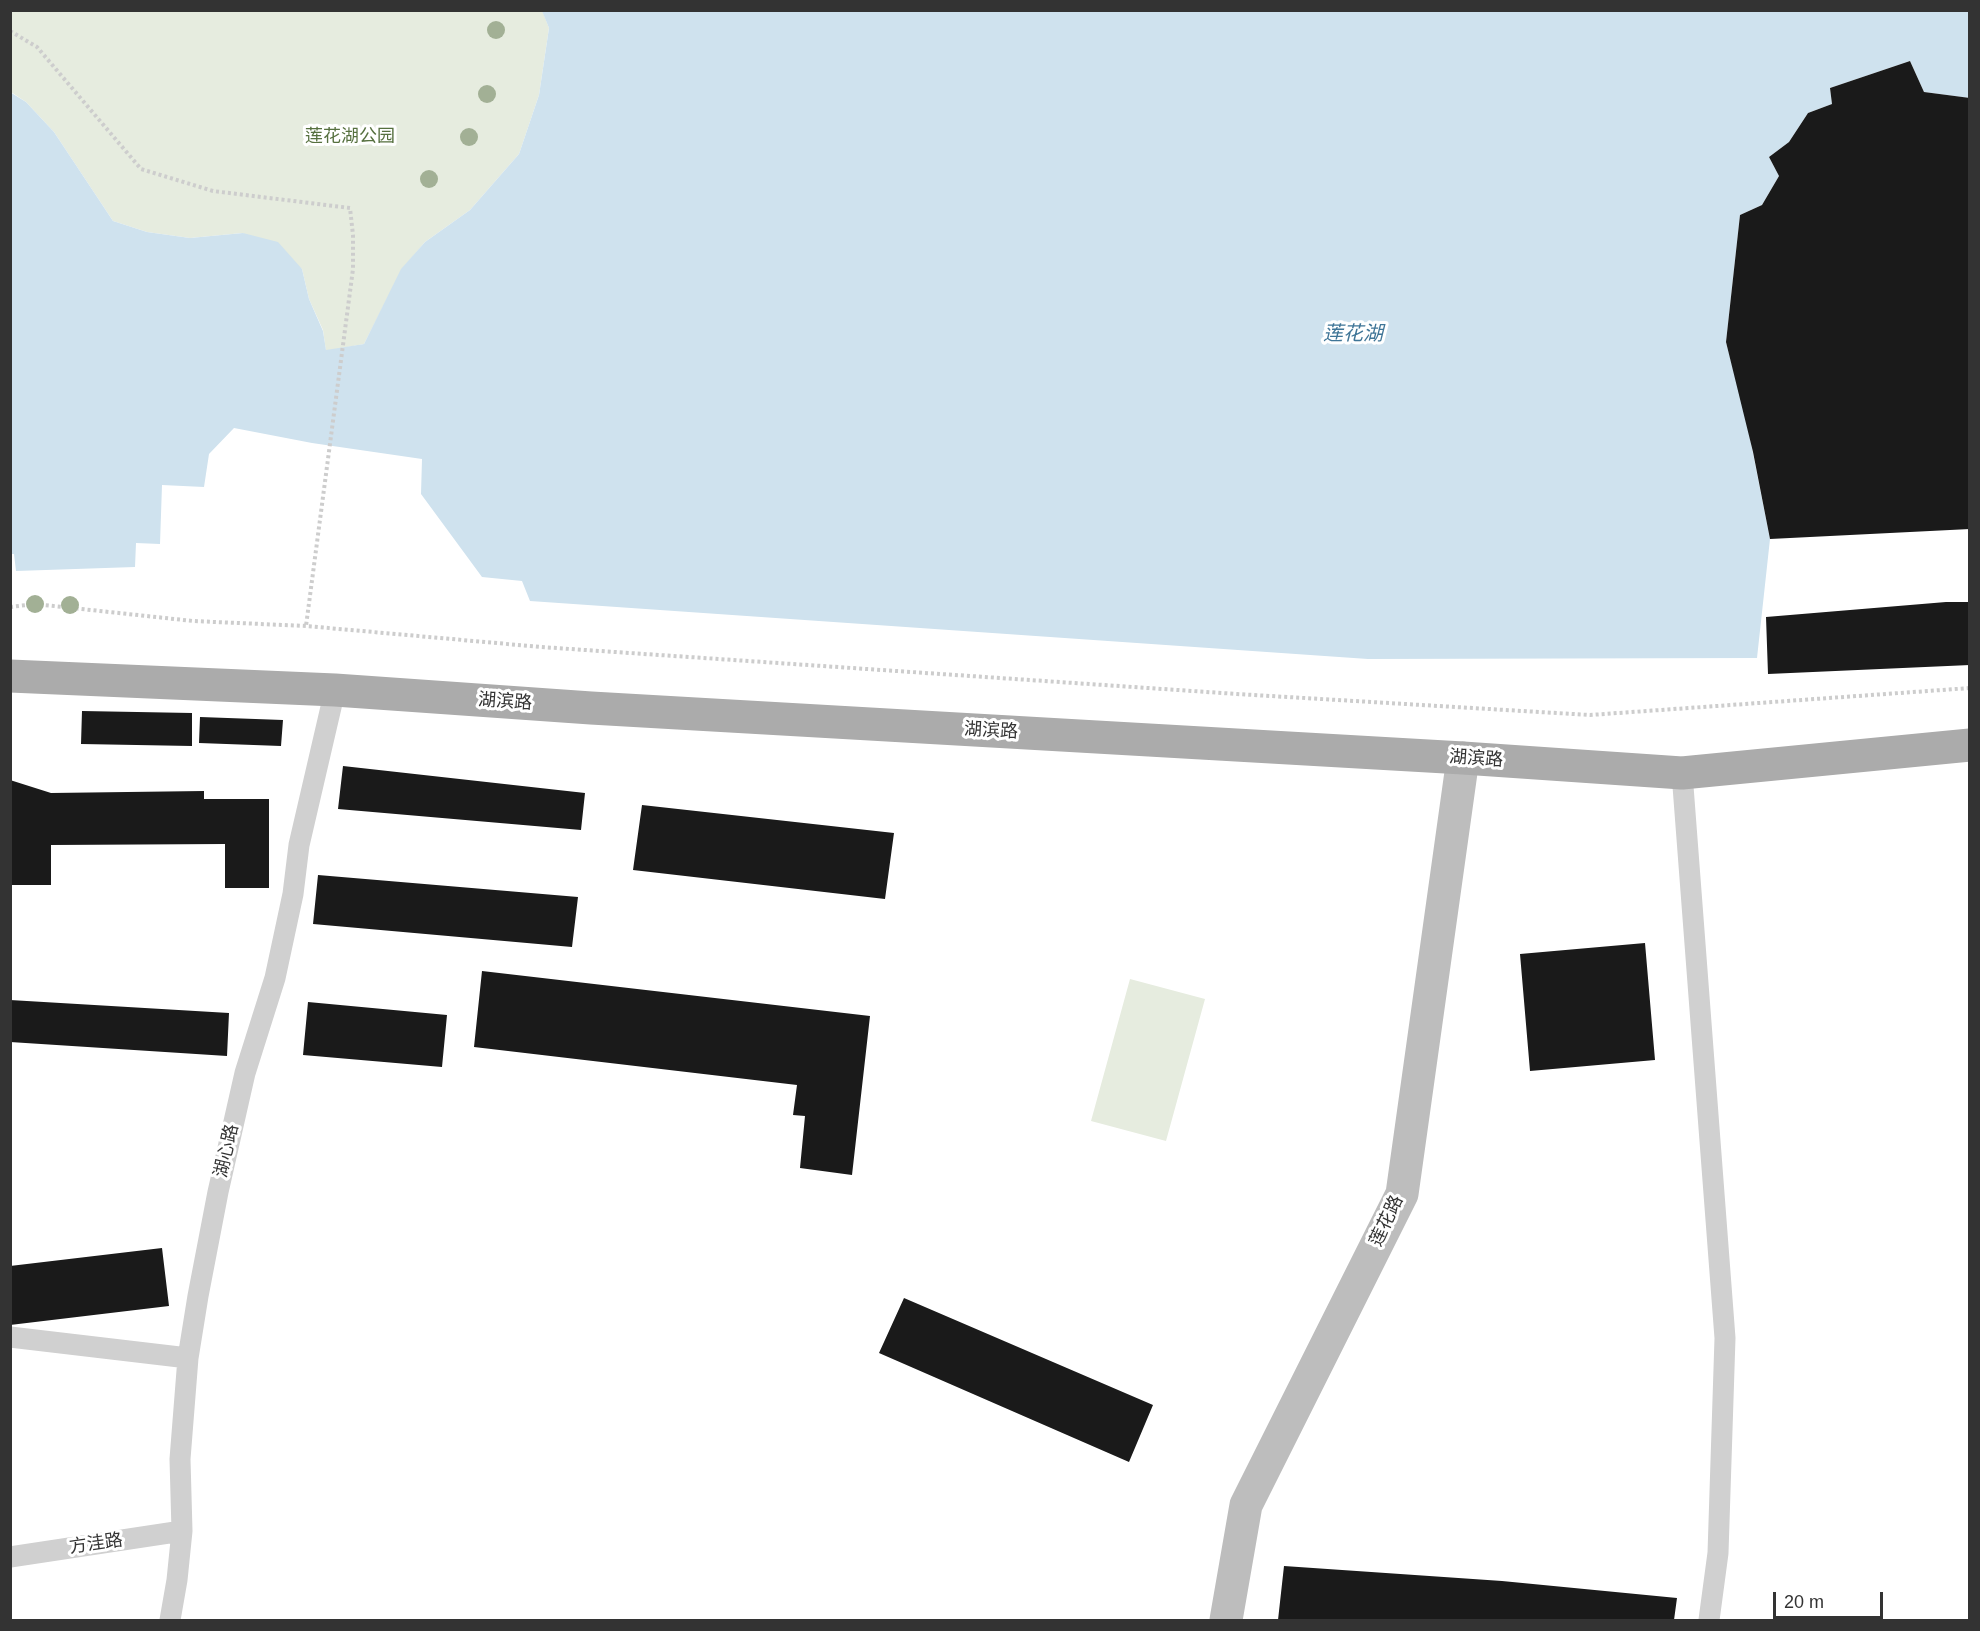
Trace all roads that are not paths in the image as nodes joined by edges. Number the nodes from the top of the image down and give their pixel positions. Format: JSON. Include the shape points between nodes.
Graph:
{"nodes":[{"id":1,"x":10,"y":676,"type":"edge"},
{"id":2,"x":335,"y":690,"type":"junction"},
{"id":3,"x":1970,"y":745,"type":"edge"},
{"id":4,"x":1463,"y":758,"type":"junction"},
{"id":5,"x":1682,"y":773,"type":"junction"},
{"id":6,"x":10,"y":1337,"type":"edge"},
{"id":7,"x":188,"y":1358,"type":"junction"},
{"id":8,"x":182,"y":1531,"type":"junction"},
{"id":9,"x":10,"y":1557,"type":"edge"},
{"id":10,"x":170,"y":1620,"type":"edge"},
{"id":11,"x":1226,"y":1620,"type":"edge"},
{"id":12,"x":1709,"y":1620,"type":"edge"}],
"edges":[{"from":1,"to":2,"type":"main road","name":"湖滨路"},
{"from":2,"to":4,"type":"main road","name":"湖滨路"},
{"from":2,"to":7,"type":"lane","name":"湖心路","via":[[299,845],[275,978],[245,1073],[218,1192]]},
{"from":3,"to":5,"type":"main road","name":"湖滨路"},
{"from":4,"to":5,"type":"main road","name":"湖滨路"},
{"from":4,"to":11,"type":"main road","name":"莲花路","via":[[1402,1194],[1246,1505]]},
{"from":5,"to":12,"type":"lane","via":[[1725,1338],[1718,1553]]},
{"from":6,"to":7,"type":"lane"},
{"from":7,"to":8,"type":"lane","name":"湖心路","via":[[180,1459]]},
{"from":8,"to":9,"type":"lane","name":"方洼路"},
{"from":8,"to":10,"type":"lane","name":"湖心路"}]}
